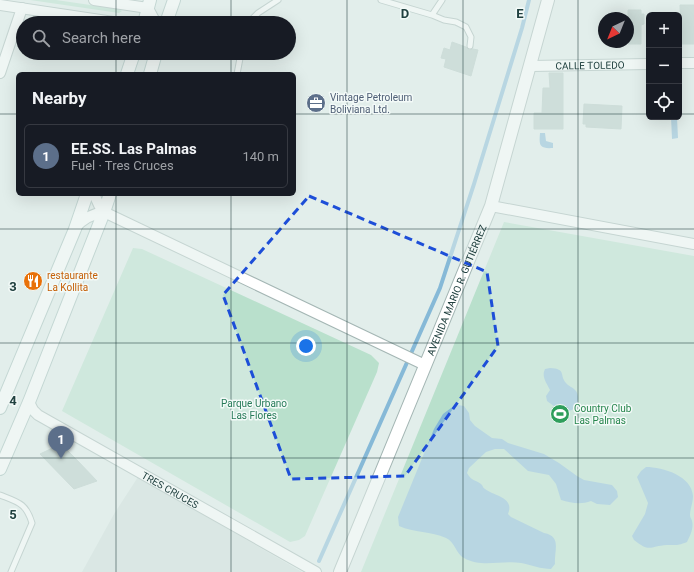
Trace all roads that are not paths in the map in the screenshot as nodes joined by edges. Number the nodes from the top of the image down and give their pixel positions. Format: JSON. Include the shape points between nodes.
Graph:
{"nodes":[{"id":1,"x":94,"y":0,"type":"edge"},
{"id":2,"x":173,"y":0,"type":"edge"},
{"id":3,"x":278,"y":0,"type":"edge"},
{"id":4,"x":381,"y":0,"type":"edge"},
{"id":5,"x":442,"y":0,"type":"edge"},
{"id":6,"x":548,"y":0,"type":"edge"},
{"id":7,"x":149,"y":4,"type":"edge"},
{"id":8,"x":0,"y":5,"type":"edge"},
{"id":9,"x":22,"y":8,"type":"junction"},
{"id":10,"x":432,"y":15,"type":"junction"},
{"id":11,"x":19,"y":16,"type":"edge"},
{"id":12,"x":74,"y":16,"type":"edge"},
{"id":13,"x":150,"y":16,"type":"edge"},
{"id":14,"x":158,"y":16,"type":"edge"},
{"id":15,"x":168,"y":16,"type":"edge"},
{"id":16,"x":255,"y":16,"type":"edge"},
{"id":17,"x":16,"y":26,"type":"edge"},
{"id":18,"x":470,"y":46,"type":"dead end"},
{"id":19,"x":132,"y":60,"type":"edge"},
{"id":20,"x":154,"y":60,"type":"edge"},
{"id":21,"x":240,"y":60,"type":"edge"},
{"id":22,"x":682,"y":63,"type":"edge"},
{"id":23,"x":694,"y":63,"type":"edge"},
{"id":24,"x":646,"y":64,"type":"edge"},
{"id":25,"x":531,"y":66,"type":"junction"},
{"id":26,"x":128,"y":72,"type":"edge"},
{"id":27,"x":151,"y":72,"type":"edge"},
{"id":28,"x":237,"y":72,"type":"edge"},
{"id":29,"x":0,"y":73,"type":"edge"},
{"id":30,"x":86,"y":196,"type":"edge"},
{"id":31,"x":95,"y":196,"type":"edge"},
{"id":32,"x":109,"y":196,"type":"edge"},
{"id":33,"x":491,"y":206,"type":"junction"},
{"id":34,"x":104,"y":212,"type":"junction"},
{"id":35,"x":75,"y":229,"type":"junction"},
{"id":36,"x":694,"y":244,"type":"edge"},
{"id":37,"x":421,"y":363,"type":"junction"},
{"id":38,"x":29,"y":402,"type":"junction"},
{"id":39,"x":0,"y":408,"type":"edge"},
{"id":40,"x":0,"y":469,"type":"edge"},
{"id":41,"x":0,"y":495,"type":"edge"},
{"id":42,"x":11,"y":572,"type":"edge"},
{"id":43,"x":316,"y":572,"type":"edge"},
{"id":44,"x":340,"y":572,"type":"edge"}],
"edges":[{"from":1,"to":7,"type":"street"},
{"from":2,"to":14,"type":"street"},
{"from":2,"to":15,"type":"main road"},
{"from":3,"to":16,"type":"lane"},
{"from":4,"to":10,"type":"lane"},
{"from":5,"to":10,"type":"lane"},
{"from":6,"to":25,"type":"main road","name":"AVENIDA MARIO R. GUTIÉRREZ"},
{"from":7,"to":13,"type":"main road"},
{"from":8,"to":9,"type":"street"},
{"from":9,"to":11,"type":"street"},
{"from":9,"to":12,"type":"street"},
{"from":10,"to":18,"type":"lane","via":[[466,27],[471,37]]},
{"from":17,"to":29,"type":"street"},
{"from":19,"to":26,"type":"main road"},
{"from":20,"to":27,"type":"main road"},
{"from":21,"to":28,"type":"lane"},
{"from":22,"to":23,"type":"street"},
{"from":24,"to":25,"type":"street","name":"CALLE TOLEDO"},
{"from":25,"to":33,"type":"main road","name":"AVENIDA MARIO R. GUTIÉRREZ"},
{"from":30,"to":35,"type":"main road"},
{"from":31,"to":34,"type":"street"},
{"from":32,"to":34,"type":"main road"},
{"from":33,"to":36,"type":"street"},
{"from":33,"to":37,"type":"main road","name":"AVENIDA MARIO R. GUTIÉRREZ"},
{"from":34,"to":35,"type":"street","via":[[87,217]]},
{"from":34,"to":37,"type":"street"},
{"from":34,"to":38,"type":"main road"},
{"from":35,"to":39,"type":"main road"},
{"from":37,"to":44,"type":"main road","name":"AVENIDA MARIO R. GUTIÉRREZ"},
{"from":38,"to":40,"type":"main road"},
{"from":38,"to":43,"type":"street","name":"TRES CRUCES","via":[[38,415]]},
{"from":41,"to":42,"type":"lane","via":[[24,506],[32,523]]}]}
